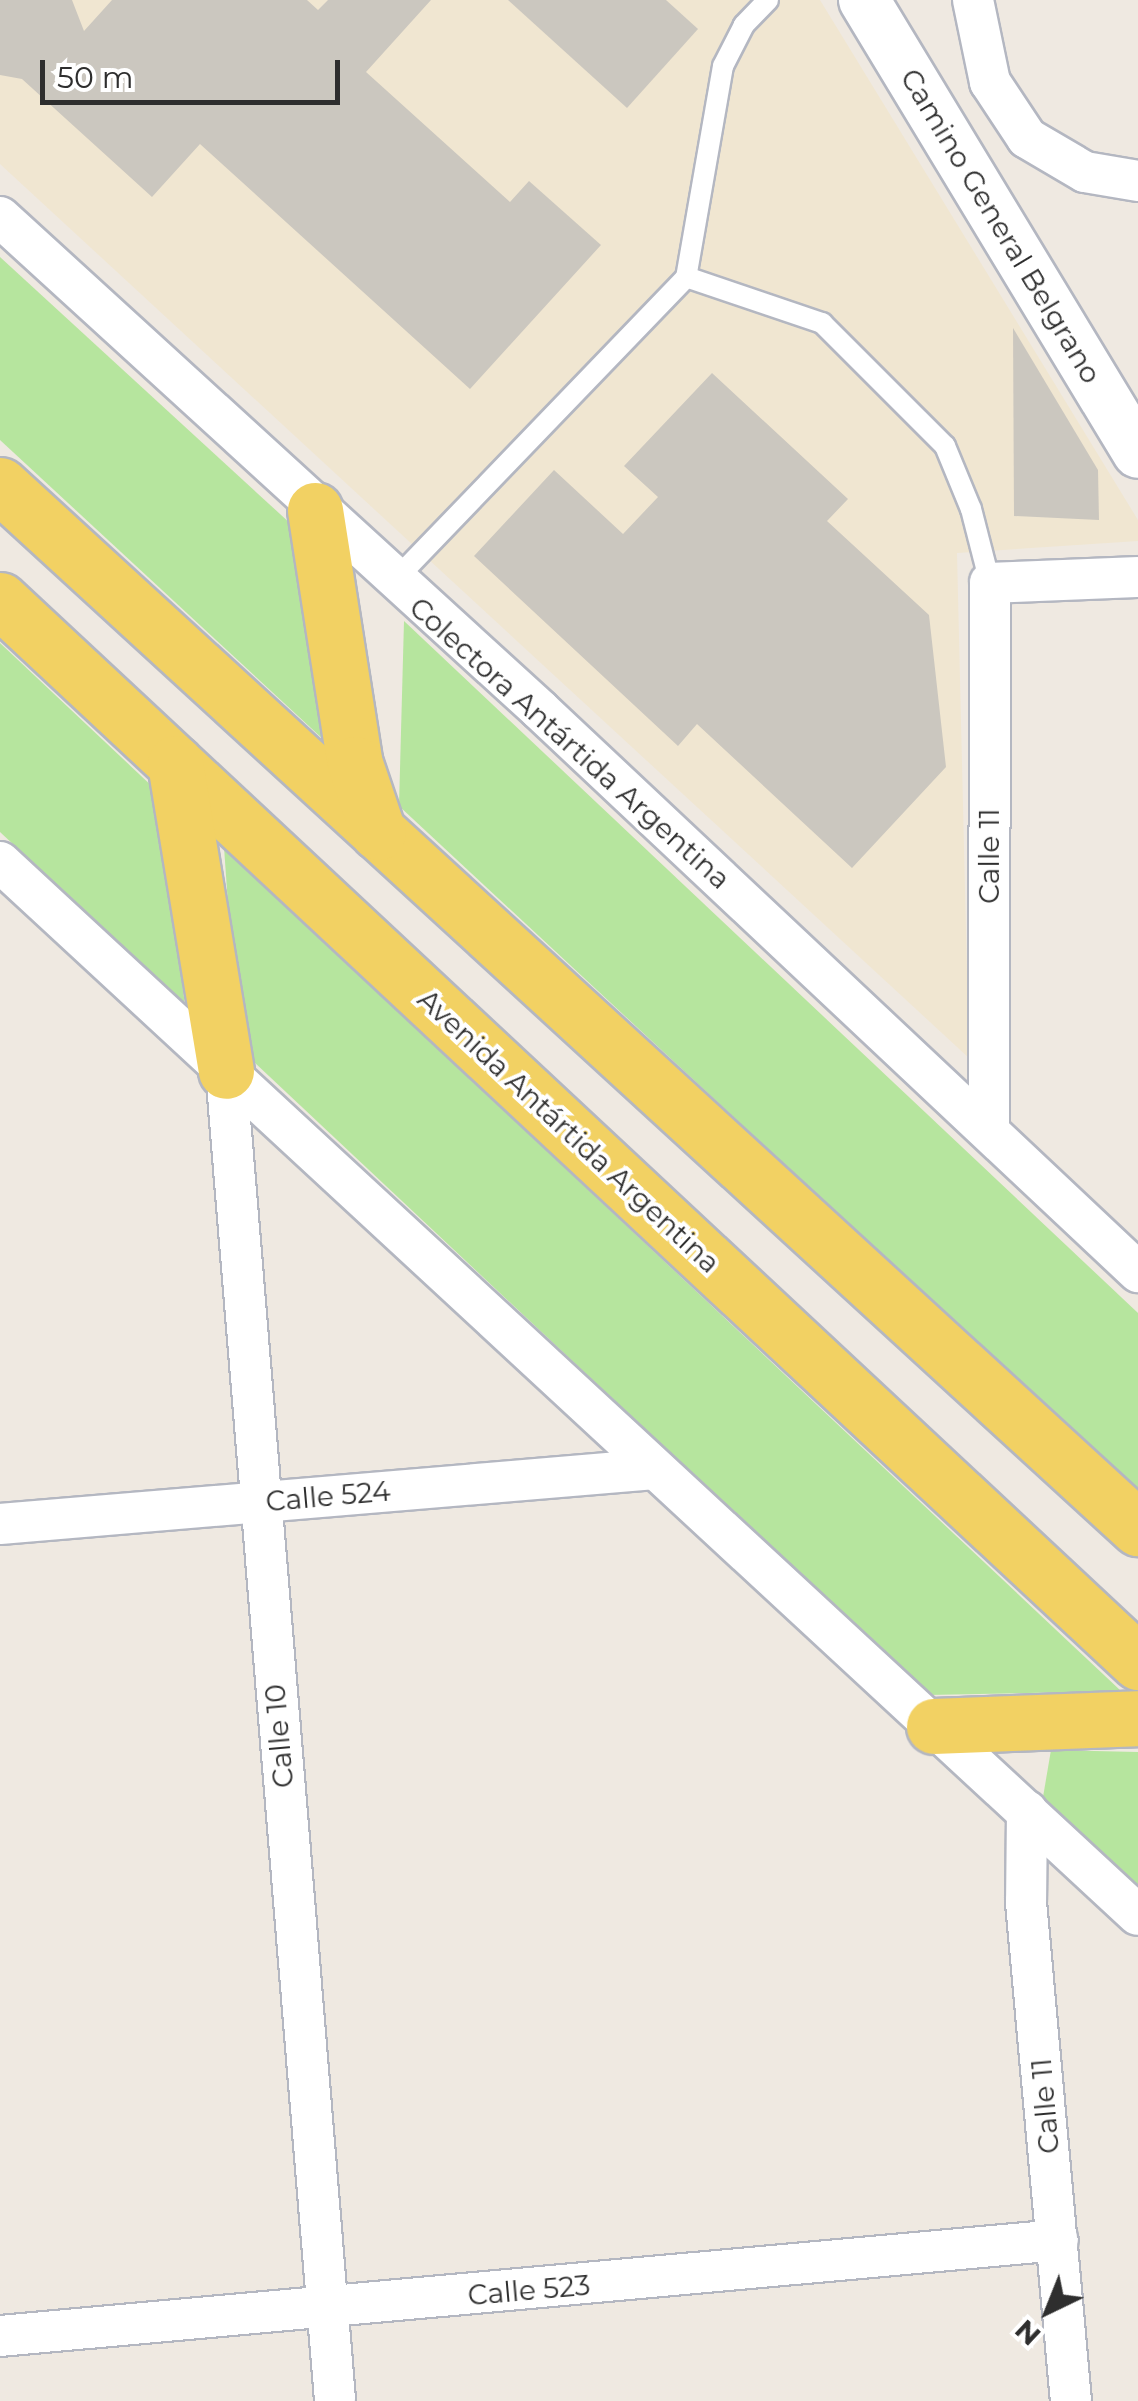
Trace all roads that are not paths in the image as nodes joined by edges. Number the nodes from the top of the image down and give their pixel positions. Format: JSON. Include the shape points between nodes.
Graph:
{"nodes":[{"id":1,"x":768,"y":0,"type":"edge"},
{"id":2,"x":864,"y":0,"type":"edge"},
{"id":3,"x":973,"y":0,"type":"edge"},
{"id":4,"x":1138,"y":181,"type":"edge"},
{"id":5,"x":0,"y":217,"type":"edge"},
{"id":6,"x":686,"y":277,"type":"junction"},
{"id":7,"x":1138,"y":452,"type":"edge"},
{"id":8,"x":0,"y":485,"type":"edge"},
{"id":9,"x":315,"y":510,"type":"junction"},
{"id":10,"x":1138,"y":577,"type":"edge"},
{"id":11,"x":394,"y":582,"type":"junction"},
{"id":12,"x":990,"y":583,"type":"junction"},
{"id":13,"x":0,"y":600,"type":"edge"},
{"id":14,"x":175,"y":763,"type":"junction"},
{"id":15,"x":379,"y":834,"type":"junction"},
{"id":16,"x":0,"y":862,"type":"edge"},
{"id":17,"x":226,"y":1071,"type":"junction"},
{"id":18,"x":989,"y":1129,"type":"junction"},
{"id":19,"x":1138,"y":1272,"type":"edge"},
{"id":20,"x":655,"y":1469,"type":"junction"},
{"id":21,"x":260,"y":1502,"type":"junction"},
{"id":22,"x":0,"y":1524,"type":"edge"},
{"id":23,"x":1138,"y":1528,"type":"edge"},
{"id":24,"x":1138,"y":1662,"type":"edge"},
{"id":25,"x":1138,"y":1718,"type":"edge"},
{"id":26,"x":934,"y":1726,"type":"junction"},
{"id":27,"x":1026,"y":1811,"type":"junction"},
{"id":28,"x":1138,"y":1915,"type":"edge"},
{"id":29,"x":1058,"y":2240,"type":"junction"},
{"id":30,"x":326,"y":2309,"type":"junction"},
{"id":31,"x":0,"y":2336,"type":"edge"},
{"id":32,"x":334,"y":2401,"type":"edge"},
{"id":33,"x":1071,"y":2401,"type":"edge"}],
"edges":[{"from":1,"to":6,"type":"lane","via":[[744,25],[723,66]]},
{"from":2,"to":7,"type":"street","name":"Camino General Belgrano"},
{"from":3,"to":4,"type":"street","via":[[990,82],[1027,138],[1085,172]]},
{"from":5,"to":9,"type":"street","name":"Colectora Antártida Argentina"},
{"from":6,"to":11,"type":"lane"},
{"from":6,"to":12,"type":"lane","via":[[822,323],[945,446],[972,509]]},
{"from":8,"to":15,"type":"main road"},
{"from":9,"to":11,"type":"street","name":"Colectora Antártida Argentina"},
{"from":9,"to":15,"type":"main road","via":[[355,764]]},
{"from":10,"to":12,"type":"street"},
{"from":11,"to":18,"type":"street","name":"Colectora Antártida Argentina"},
{"from":12,"to":18,"type":"street","name":"Calle 11"},
{"from":13,"to":14,"type":"main road","name":"Avenida Antártida Argentina"},
{"from":14,"to":17,"type":"main road"},
{"from":14,"to":24,"type":"main road","name":"Avenida Antártida Argentina"},
{"from":15,"to":23,"type":"main road"},
{"from":16,"to":17,"type":"street"},
{"from":17,"to":20,"type":"street"},
{"from":17,"to":21,"type":"street","name":"Calle 10"},
{"from":18,"to":19,"type":"street","name":"Colectora Antártida Argentina"},
{"from":20,"to":21,"type":"street","name":"Calle 524"},
{"from":20,"to":26,"type":"street"},
{"from":21,"to":22,"type":"street","name":"Calle 524"},
{"from":21,"to":30,"type":"street","name":"Calle 10"},
{"from":25,"to":26,"type":"main road"},
{"from":26,"to":27,"type":"street"},
{"from":27,"to":28,"type":"street"},
{"from":27,"to":29,"type":"street","name":"Calle 11","via":[[1026,1902]]},
{"from":29,"to":30,"type":"street","name":"Calle 523"},
{"from":29,"to":33,"type":"street","name":"Calle 11"},
{"from":30,"to":31,"type":"street","name":"Calle 523"},
{"from":30,"to":32,"type":"street","name":"Calle 10"}]}
